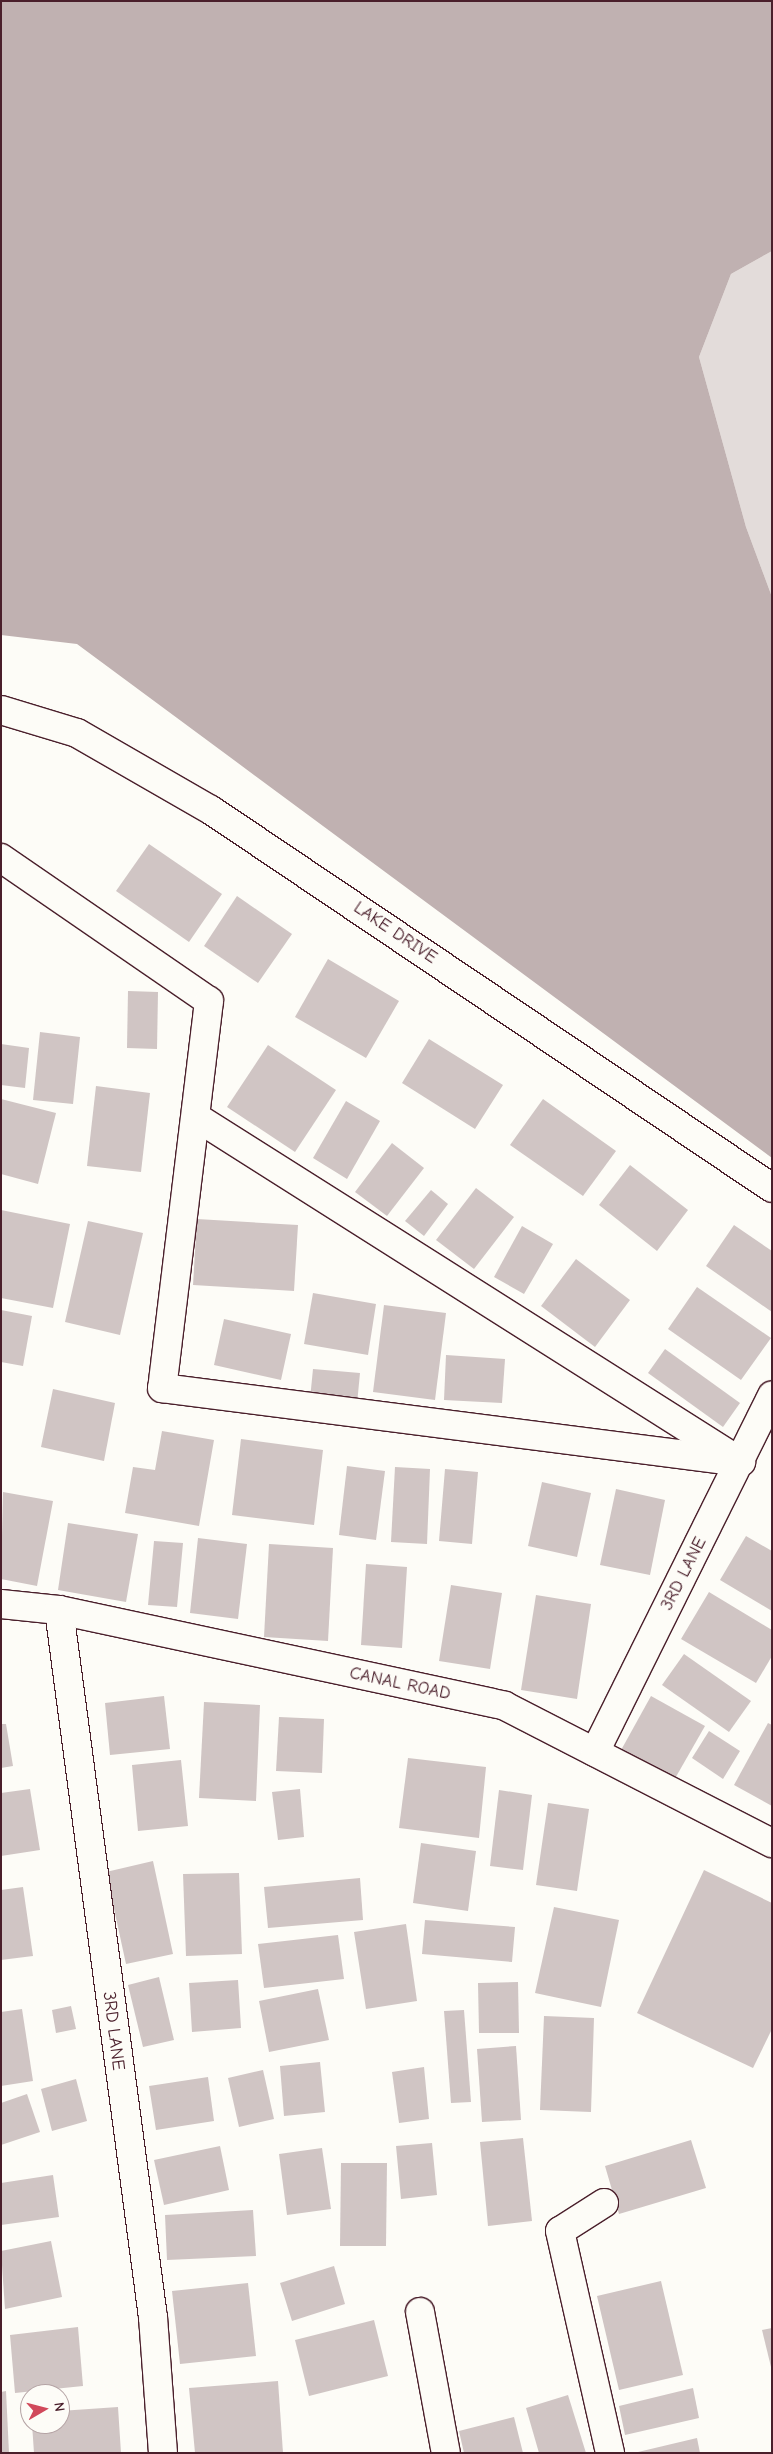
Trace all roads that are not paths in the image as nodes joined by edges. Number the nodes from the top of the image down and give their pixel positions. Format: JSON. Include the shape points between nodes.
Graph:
{"nodes":[{"id":1,"x":1,"y":710,"type":"edge"},
{"id":2,"x":1,"y":858,"type":"edge"},
{"id":3,"x":196,"y":1117,"type":"junction"},
{"id":4,"x":772,"y":1188,"type":"edge"},
{"id":5,"x":772,"y":1395,"type":"edge"},
{"id":6,"x":740,"y":1462,"type":"junction"},
{"id":7,"x":1,"y":1604,"type":"edge"},
{"id":8,"x":59,"y":1610,"type":"junction"},
{"id":9,"x":595,"y":1752,"type":"junction"},
{"id":10,"x":772,"y":1843,"type":"edge"},
{"id":11,"x":604,"y":2203,"type":"dead end"},
{"id":12,"x":420,"y":2312,"type":"dead end"},
{"id":13,"x":163,"y":2453,"type":"edge"},
{"id":14,"x":446,"y":2453,"type":"edge"},
{"id":15,"x":610,"y":2453,"type":"edge"}],
"edges":[{"from":1,"to":4,"type":"street","name":"LAKE DRIVE","via":[[77,733],[211,810]]},
{"from":2,"to":3,"type":"street","via":[[209,1002]]},
{"from":3,"to":6,"type":"street"},
{"from":3,"to":6,"type":"street","via":[[162,1388]]},
{"from":5,"to":6,"type":"street","name":"3RD LANE"},
{"from":6,"to":9,"type":"street","name":"3RD LANE"},
{"from":7,"to":8,"type":"street","name":"CANAL ROAD"},
{"from":8,"to":9,"type":"street","name":"CANAL ROAD","via":[[505,1706]]},
{"from":8,"to":13,"type":"street","name":"3RD LANE","via":[[153,2317]]},
{"from":9,"to":10,"type":"street","name":"CANAL ROAD"},
{"from":11,"to":15,"type":"street","via":[[560,2230]]},
{"from":12,"to":14,"type":"street"}]}
